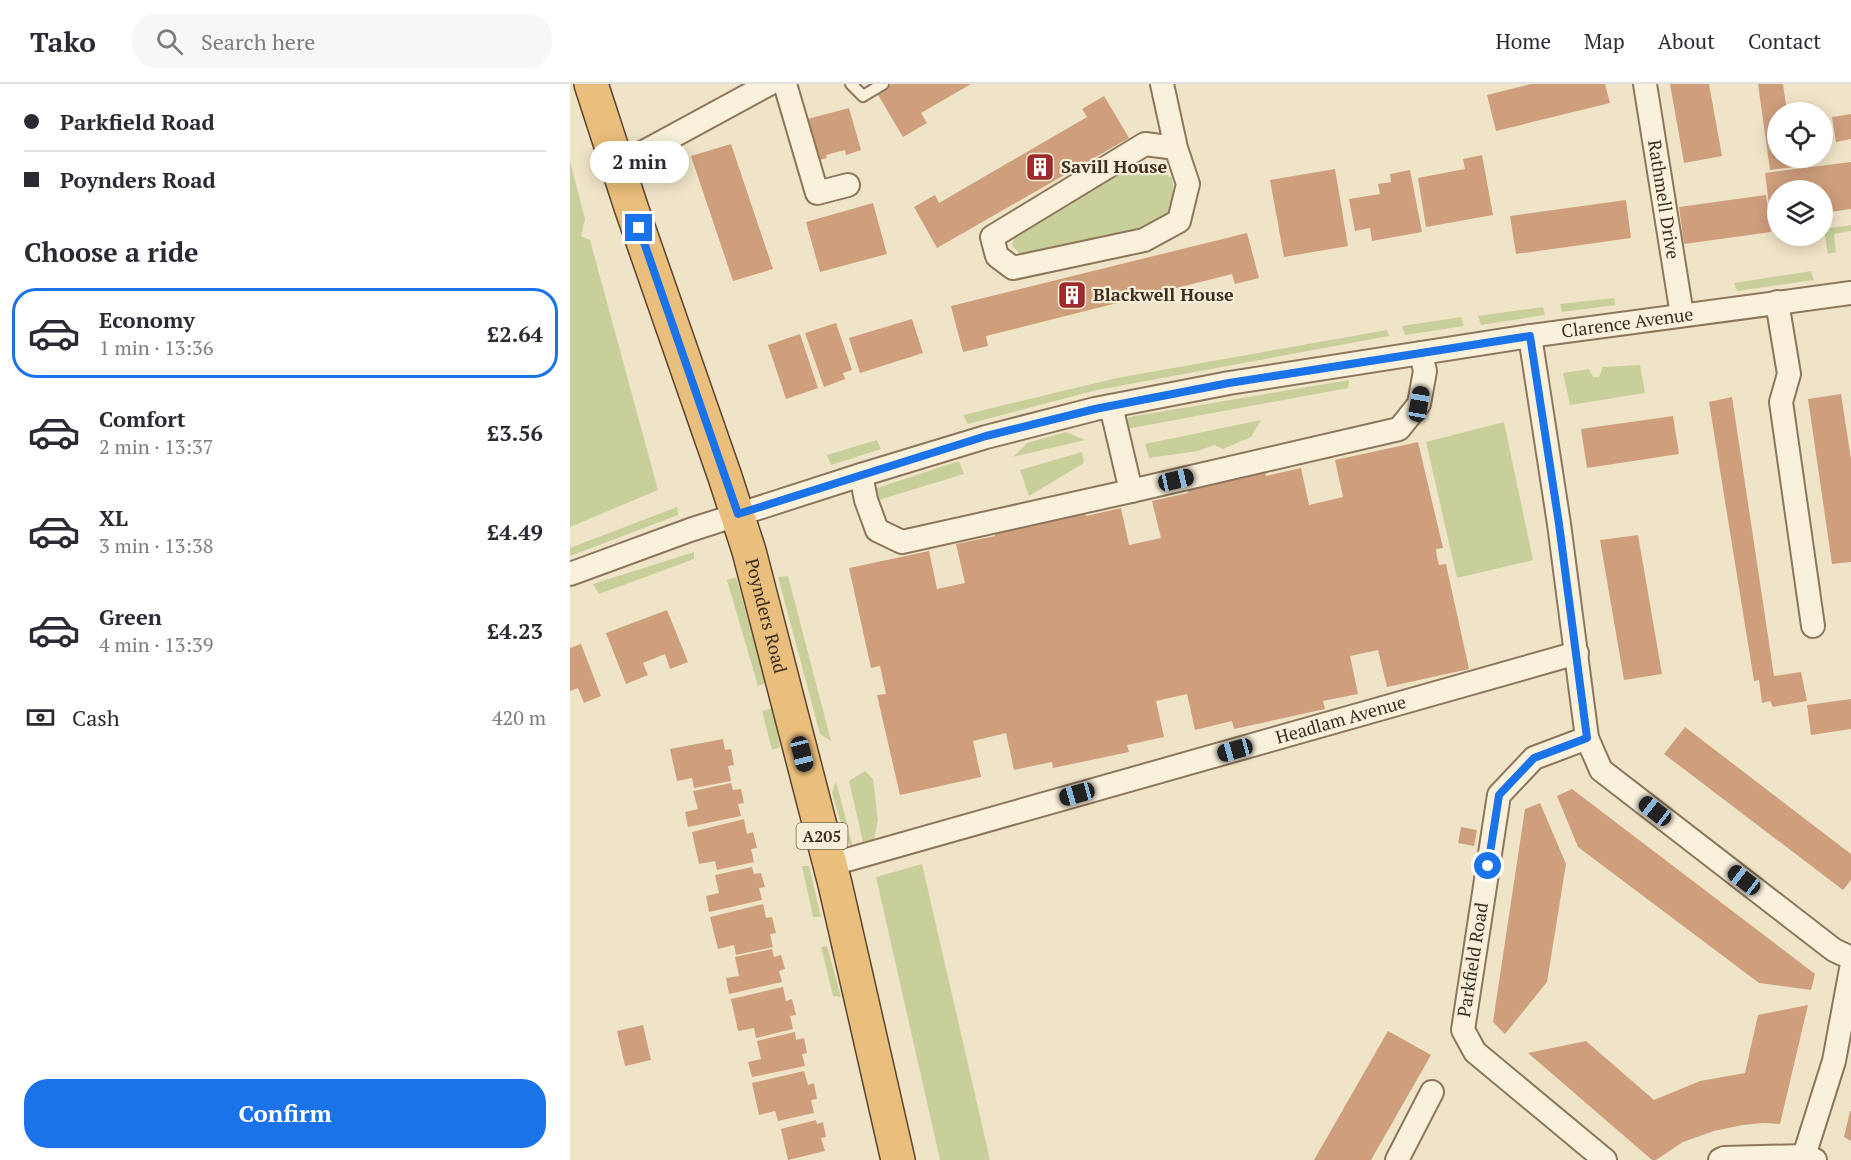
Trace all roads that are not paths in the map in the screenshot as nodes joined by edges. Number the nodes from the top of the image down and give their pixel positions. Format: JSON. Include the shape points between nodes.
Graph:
{"nodes":[{"id":1,"x":591,"y":84,"type":"edge"},
{"id":2,"x":769,"y":84,"type":"edge"},
{"id":3,"x":785,"y":84,"type":"edge"},
{"id":4,"x":851,"y":84,"type":"edge"},
{"id":5,"x":883,"y":84,"type":"edge"},
{"id":6,"x":1162,"y":84,"type":"edge"},
{"id":7,"x":1645,"y":84,"type":"edge"},
{"id":8,"x":1176,"y":148,"type":"junction"},
{"id":9,"x":618,"y":166,"type":"junction"},
{"id":10,"x":848,"y":185,"type":"dead end"},
{"id":11,"x":1851,"y":293,"type":"edge"},
{"id":12,"x":1777,"y":303,"type":"junction"},
{"id":13,"x":1682,"y":315,"type":"junction"},
{"id":14,"x":1530,"y":336,"type":"junction"},
{"id":15,"x":1421,"y":353,"type":"junction"},
{"id":16,"x":1111,"y":406,"type":"junction"},
{"id":17,"x":861,"y":475,"type":"junction"},
{"id":18,"x":1131,"y":491,"type":"junction"},
{"id":19,"x":738,"y":514,"type":"junction"},
{"id":20,"x":570,"y":574,"type":"edge"},
{"id":21,"x":1813,"y":626,"type":"dead end"},
{"id":22,"x":1576,"y":653,"type":"junction"},
{"id":23,"x":1587,"y":738,"type":"junction"},
{"id":24,"x":829,"y":865,"type":"junction"},
{"id":25,"x":1851,"y":958,"type":"edge"},
{"id":26,"x":1851,"y":969,"type":"edge"},
{"id":27,"x":1432,"y":1092,"type":"dead end"},
{"id":28,"x":1810,"y":1158,"type":"edge"},
{"id":29,"x":898,"y":1160,"type":"edge"},
{"id":30,"x":1397,"y":1160,"type":"edge"},
{"id":31,"x":1605,"y":1160,"type":"edge"},
{"id":32,"x":1719,"y":1160,"type":"edge"}],
"edges":[{"from":1,"to":9,"type":"highway","name":"Poynders Road","number":"A205"},
{"from":2,"to":9,"type":"street"},
{"from":3,"to":10,"type":"street","via":[[817,193]]},
{"from":4,"to":5,"type":"lane","via":[[862,96]]},
{"from":6,"to":8,"type":"street"},
{"from":7,"to":13,"type":"street","name":"Rathmell Drive"},
{"from":8,"to":8,"type":"street","via":[[1188,184],[1179,221],[1144,240],[1013,268],[997,256],[992,237],[1145,144]]},
{"from":9,"to":19,"type":"highway","name":"Poynders Road","number":"A205"},
{"from":11,"to":12,"type":"street","name":"Clarence Avenue"},
{"from":12,"to":13,"type":"street","name":"Clarence Avenue"},
{"from":12,"to":21,"type":"street","via":[[1789,374],[1781,402]]},
{"from":13,"to":14,"type":"street","name":"Clarence Avenue"},
{"from":14,"to":15,"type":"street","name":"Clarence Avenue"},
{"from":14,"to":22,"type":"street"},
{"from":15,"to":16,"type":"street","name":"Clarence Avenue"},
{"from":15,"to":18,"type":"street","via":[[1425,371],[1419,404],[1399,429]]},
{"from":16,"to":17,"type":"street","name":"Clarence Avenue","via":[[986,436]]},
{"from":16,"to":18,"type":"street"},
{"from":17,"to":18,"type":"street","via":[[878,530],[902,542]]},
{"from":17,"to":19,"type":"street","name":"Clarence Avenue"},
{"from":19,"to":20,"type":"street","name":"Clarence Avenue"},
{"from":19,"to":24,"type":"highway","name":"Poynders Road","number":"A205"},
{"from":22,"to":23,"type":"street"},
{"from":22,"to":24,"type":"street","name":"Headlam Avenue"},
{"from":23,"to":25,"type":"street","via":[[1601,770],[1834,950]]},
{"from":23,"to":31,"type":"street","name":"Parkfield Road","via":[[1534,758],[1499,795],[1463,1030],[1474,1052]]},
{"from":24,"to":29,"type":"highway","name":"Poynders Road","number":"A205"},
{"from":26,"to":28,"type":"street"},
{"from":27,"to":30,"type":"street"},
{"from":28,"to":32,"type":"street"}]}
